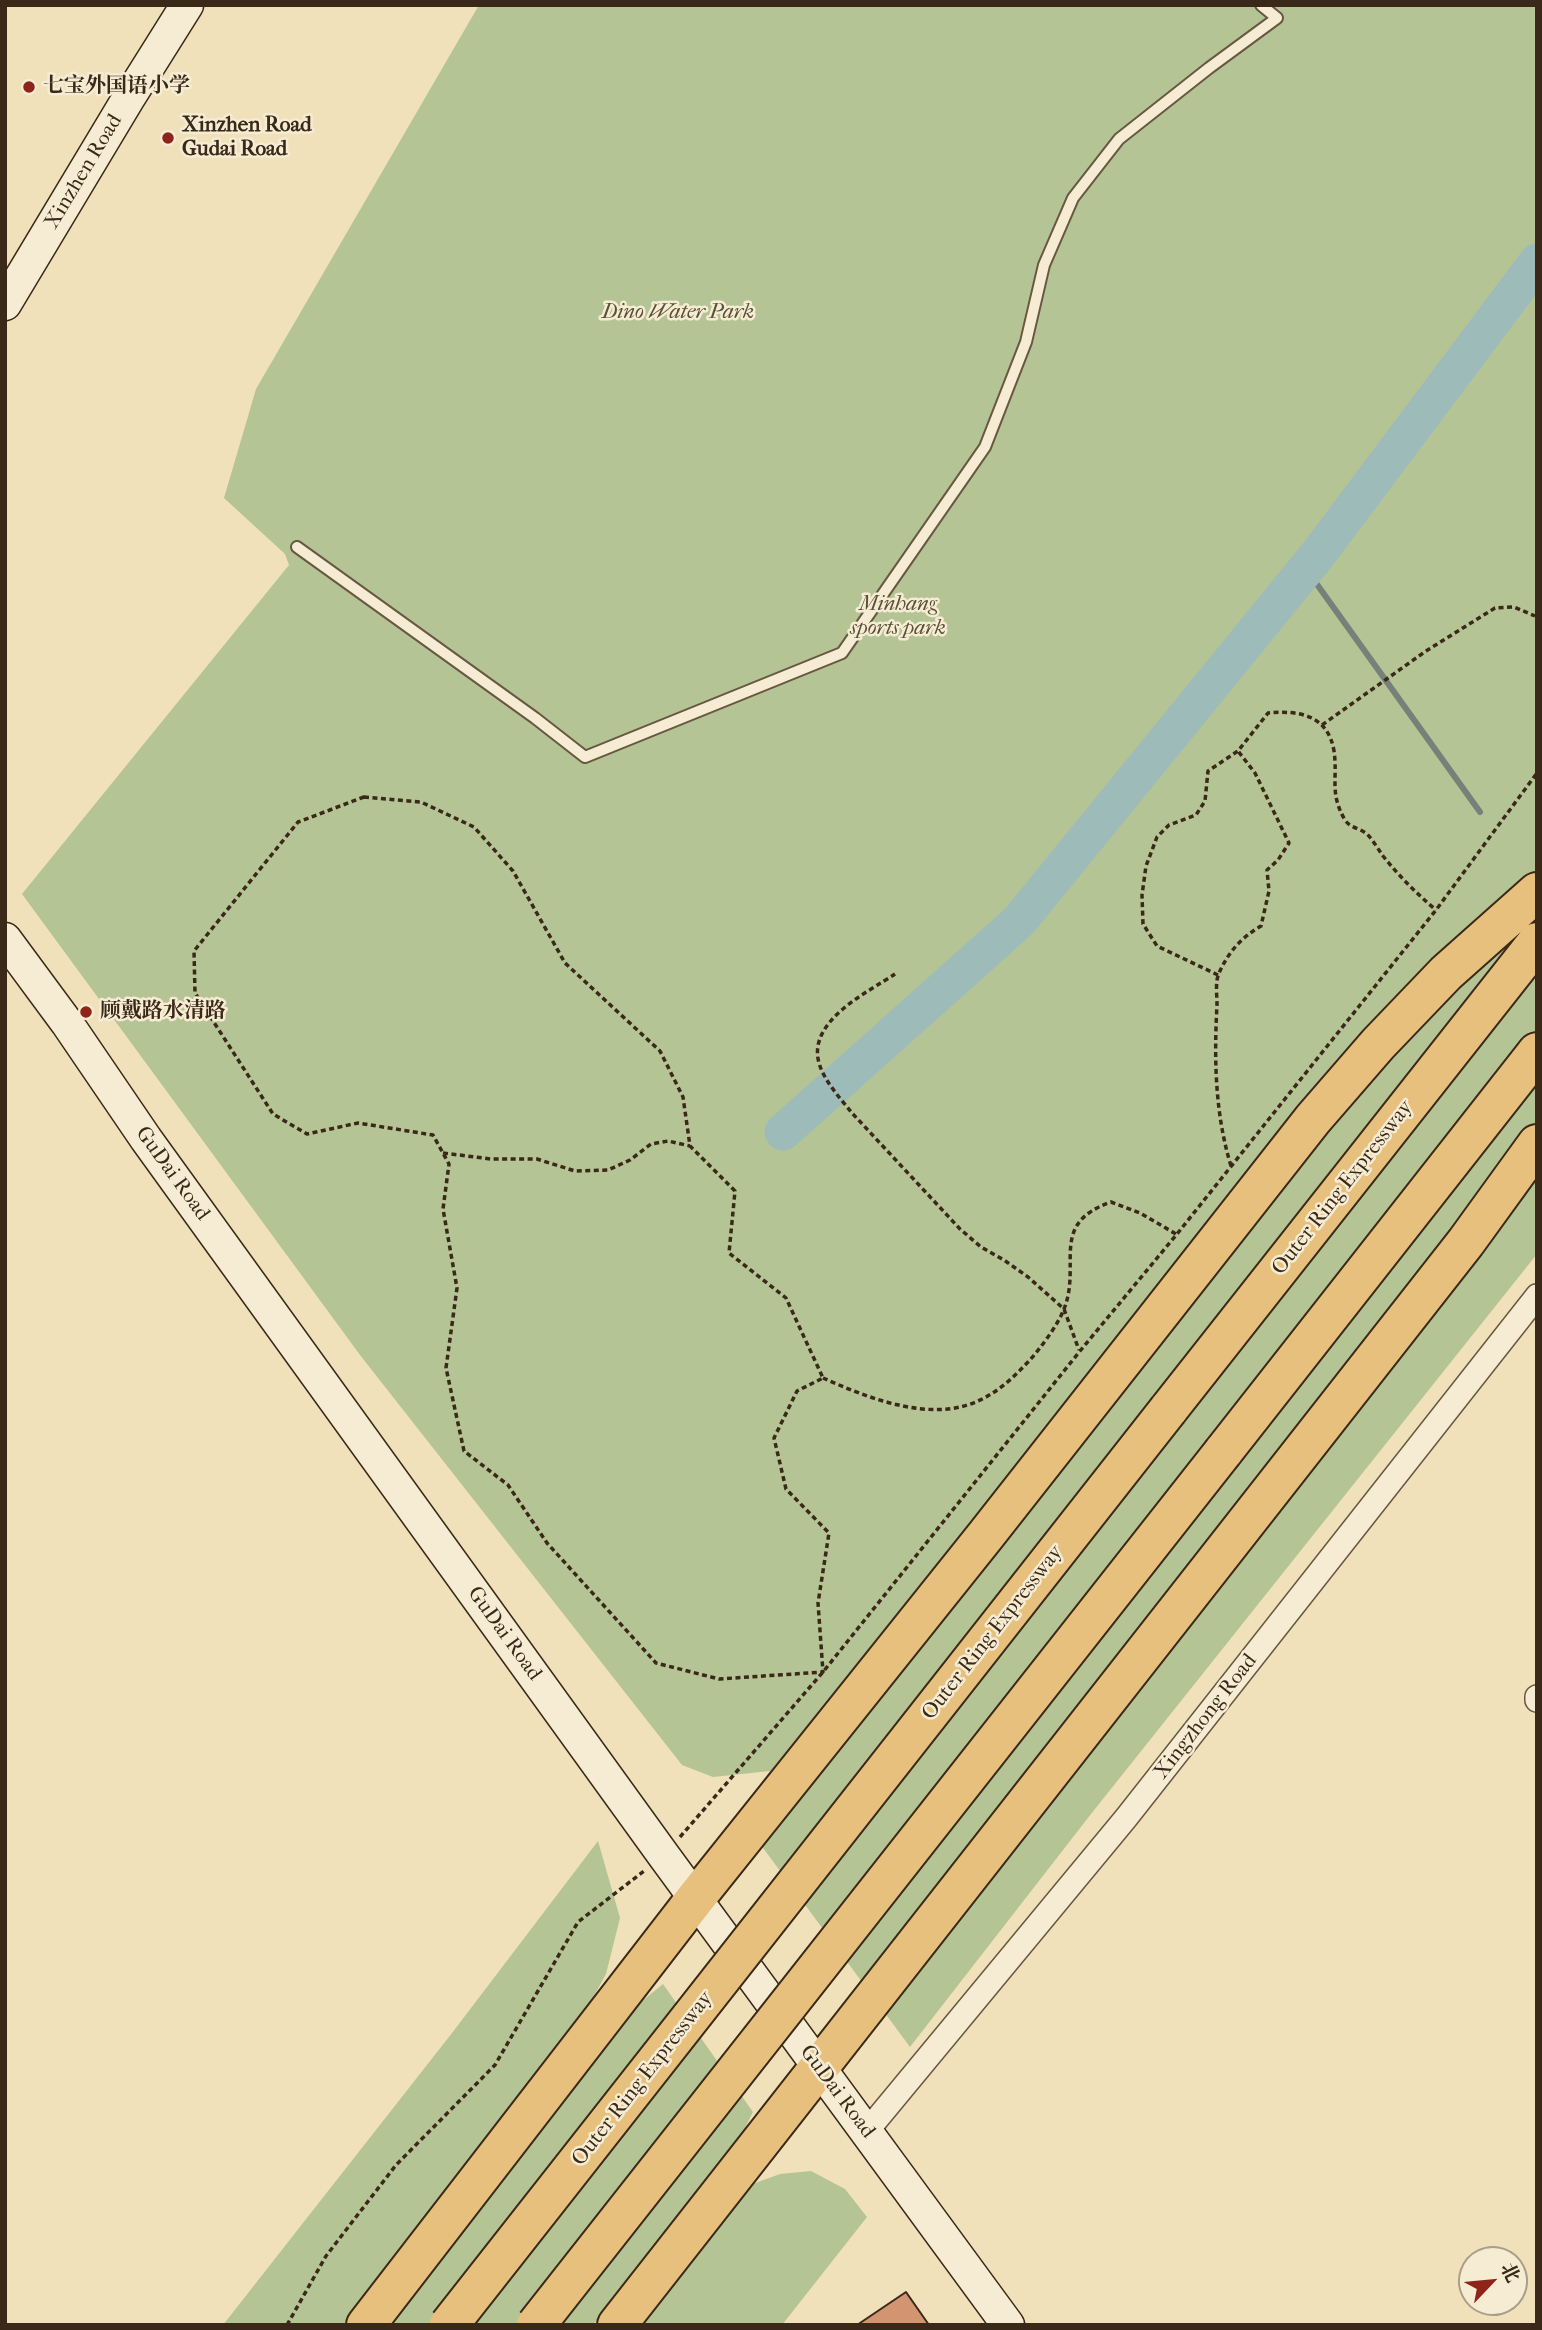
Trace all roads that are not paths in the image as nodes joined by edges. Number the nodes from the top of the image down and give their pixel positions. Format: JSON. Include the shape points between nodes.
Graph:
{"nodes":[{"id":1,"x":187,"y":5,"type":"edge"},
{"id":2,"x":1261,"y":5,"type":"edge"},
{"id":3,"x":5,"y":304,"type":"edge"},
{"id":4,"x":297,"y":547,"type":"dead end"},
{"id":5,"x":1537,"y":892,"type":"edge"},
{"id":6,"x":5,"y":939,"type":"edge"},
{"id":7,"x":1537,"y":942,"type":"edge"},
{"id":8,"x":1537,"y":1052,"type":"edge"},
{"id":9,"x":1537,"y":1144,"type":"edge"},
{"id":10,"x":1537,"y":1296,"type":"edge"},
{"id":11,"x":695,"y":1899,"type":"junction"},
{"id":12,"x":818,"y":2067,"type":"junction"},
{"id":13,"x":867,"y":2131,"type":"junction"},
{"id":14,"x":366,"y":2325,"type":"edge"},
{"id":15,"x":449,"y":2325,"type":"edge"},
{"id":16,"x":536,"y":2325,"type":"edge"},
{"id":17,"x":617,"y":2325,"type":"edge"},
{"id":18,"x":1007,"y":2325,"type":"edge"}],
"edges":[{"from":1,"to":3,"type":"main road","name":"Xinzhen Road"},
{"from":2,"to":4,"type":"lane","via":[[1277,18],[1119,139],[1073,198],[1044,265],[1026,342],[985,447],[842,653],[585,757]]},
{"from":5,"to":11,"type":"highway","via":[[1446,972],[1313,1119]]},
{"from":6,"to":11,"type":"main road","name":"GuDai Road"},
{"from":7,"to":15,"type":"highway","name":"Outer Ring Expressway","bridge":true},
{"from":8,"to":16,"type":"highway","bridge":true},
{"from":9,"to":12,"type":"highway","via":[[1466,1242]]},
{"from":10,"to":13,"type":"street","name":"Xingzhong Road","via":[[1126,1818]]},
{"from":11,"to":12,"type":"main road","name":"GuDai Road"},
{"from":11,"to":14,"type":"highway"},
{"from":12,"to":13,"type":"main road","name":"GuDai Road"},
{"from":12,"to":17,"type":"highway"},
{"from":13,"to":18,"type":"main road","name":"GuDai Road"}]}
